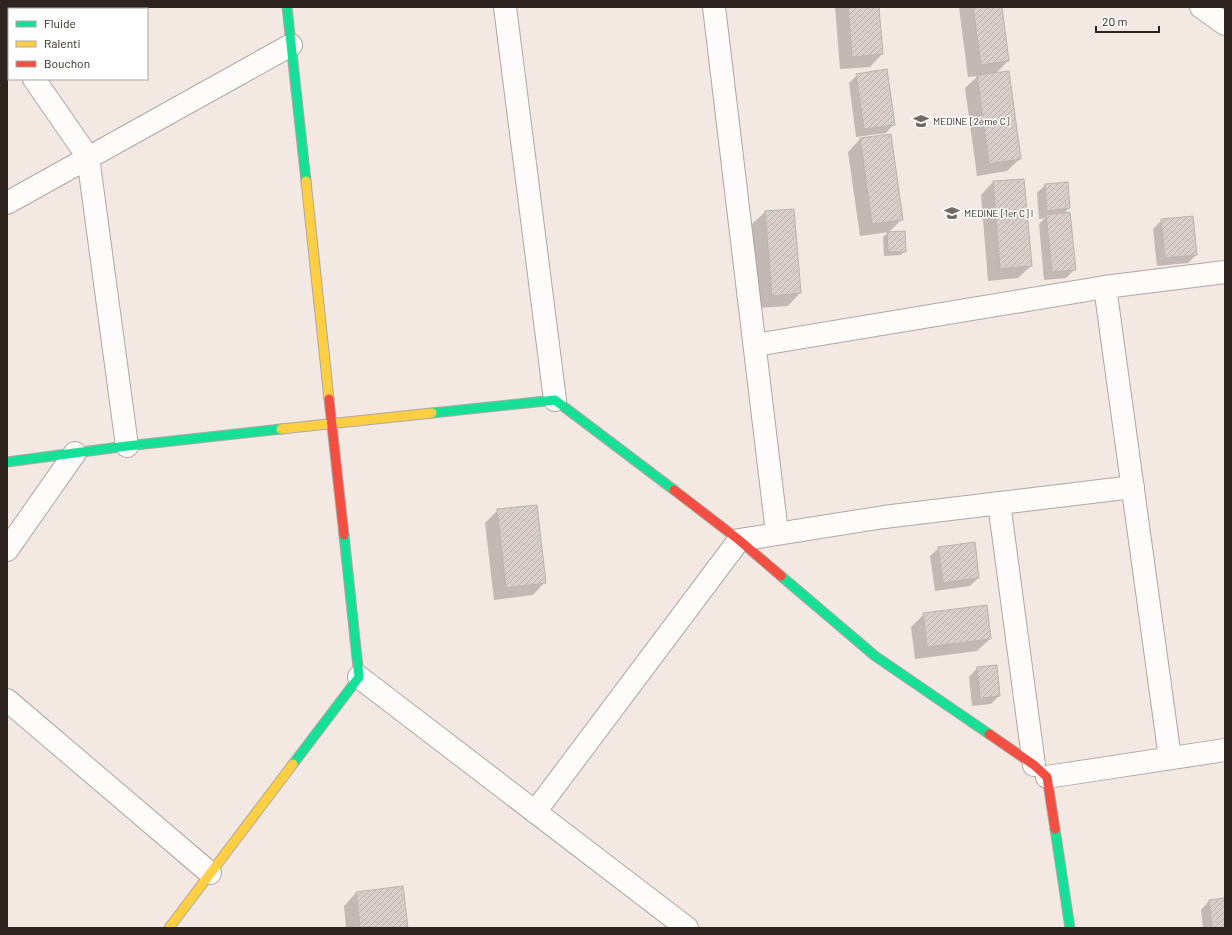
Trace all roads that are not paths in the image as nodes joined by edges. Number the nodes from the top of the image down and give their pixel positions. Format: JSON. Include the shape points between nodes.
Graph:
{"nodes":[{"id":1,"x":287,"y":7,"type":"edge"},
{"id":2,"x":505,"y":7,"type":"edge"},
{"id":3,"x":714,"y":7,"type":"edge"},
{"id":4,"x":1201,"y":7,"type":"edge"},
{"id":5,"x":1225,"y":24,"type":"edge"},
{"id":6,"x":291,"y":45,"type":"junction"},
{"id":7,"x":35,"y":80,"type":"edge"},
{"id":8,"x":88,"y":158,"type":"junction"},
{"id":9,"x":7,"y":203,"type":"edge"},
{"id":10,"x":1225,"y":272,"type":"edge"},
{"id":11,"x":1105,"y":287,"type":"junction"},
{"id":12,"x":755,"y":345,"type":"junction"},
{"id":13,"x":555,"y":400,"type":"junction"},
{"id":14,"x":332,"y":424,"type":"junction"},
{"id":15,"x":128,"y":446,"type":"junction"},
{"id":16,"x":75,"y":453,"type":"junction"},
{"id":17,"x":7,"y":462,"type":"edge"},
{"id":18,"x":1133,"y":487,"type":"junction"},
{"id":19,"x":999,"y":503,"type":"junction"},
{"id":20,"x":777,"y":533,"type":"junction"},
{"id":21,"x":739,"y":540,"type":"junction"},
{"id":22,"x":7,"y":550,"type":"edge"},
{"id":23,"x":359,"y":677,"type":"junction"},
{"id":24,"x":7,"y":700,"type":"edge"},
{"id":25,"x":1225,"y":750,"type":"edge"},
{"id":26,"x":1170,"y":758,"type":"junction"},
{"id":27,"x":1041,"y":771,"type":"junction"},
{"id":28,"x":535,"y":812,"type":"junction"},
{"id":29,"x":210,"y":873,"type":"junction"},
{"id":30,"x":169,"y":928,"type":"edge"},
{"id":31,"x":687,"y":928,"type":"edge"},
{"id":32,"x":1070,"y":928,"type":"edge"}],
"edges":[{"from":1,"to":6,"type":"street"},
{"from":2,"to":13,"type":"street"},
{"from":3,"to":12,"type":"street"},
{"from":4,"to":5,"type":"street"},
{"from":6,"to":8,"type":"street"},
{"from":6,"to":14,"type":"street"},
{"from":7,"to":8,"type":"street"},
{"from":8,"to":9,"type":"street"},
{"from":8,"to":15,"type":"street"},
{"from":10,"to":11,"type":"street"},
{"from":11,"to":12,"type":"street"},
{"from":11,"to":18,"type":"street"},
{"from":12,"to":20,"type":"street"},
{"from":13,"to":14,"type":"street"},
{"from":13,"to":21,"type":"street"},
{"from":14,"to":15,"type":"street"},
{"from":14,"to":23,"type":"street"},
{"from":15,"to":16,"type":"street"},
{"from":16,"to":17,"type":"street"},
{"from":16,"to":22,"type":"street"},
{"from":18,"to":19,"type":"street"},
{"from":18,"to":26,"type":"street"},
{"from":19,"to":20,"type":"street"},
{"from":19,"to":27,"type":"street"},
{"from":20,"to":21,"type":"street"},
{"from":21,"to":27,"type":"street","via":[[874,656]]},
{"from":21,"to":28,"type":"street"},
{"from":23,"to":28,"type":"street"},
{"from":23,"to":29,"type":"street"},
{"from":24,"to":29,"type":"street"},
{"from":25,"to":26,"type":"street"},
{"from":26,"to":27,"type":"street"},
{"from":27,"to":32,"type":"street"},
{"from":28,"to":31,"type":"street"},
{"from":29,"to":30,"type":"street"}]}
